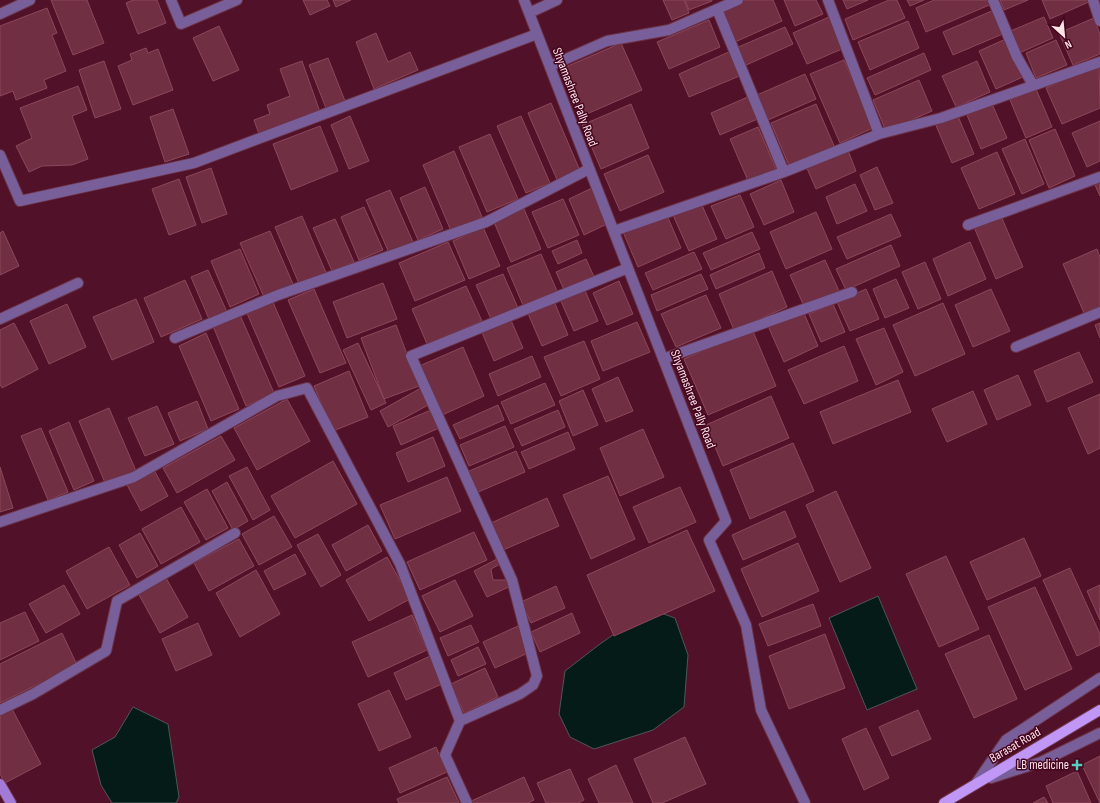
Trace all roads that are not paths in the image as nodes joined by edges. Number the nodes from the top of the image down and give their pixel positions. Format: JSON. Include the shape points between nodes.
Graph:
{"nodes":[{"id":1,"x":30,"y":0,"type":"edge"},
{"id":2,"x":172,"y":0,"type":"edge"},
{"id":3,"x":237,"y":0,"type":"edge"},
{"id":4,"x":524,"y":0,"type":"edge"},
{"id":5,"x":557,"y":0,"type":"edge"},
{"id":6,"x":738,"y":0,"type":"edge"},
{"id":7,"x":828,"y":0,"type":"edge"},
{"id":8,"x":993,"y":0,"type":"edge"},
{"id":9,"x":1093,"y":0,"type":"edge"},
{"id":10,"x":717,"y":9,"type":"junction"},
{"id":11,"x":529,"y":13,"type":"junction"},
{"id":12,"x":0,"y":14,"type":"edge"},
{"id":13,"x":1100,"y":21,"type":"edge"},
{"id":14,"x":537,"y":34,"type":"junction"},
{"id":15,"x":1100,"y":62,"type":"edge"},
{"id":16,"x":550,"y":66,"type":"junction"},
{"id":17,"x":1033,"y":85,"type":"junction"},
{"id":18,"x":879,"y":134,"type":"junction"},
{"id":19,"x":0,"y":155,"type":"edge"},
{"id":20,"x":590,"y":169,"type":"junction"},
{"id":21,"x":784,"y":172,"type":"junction"},
{"id":22,"x":1100,"y":178,"type":"edge"},
{"id":23,"x":968,"y":225,"type":"dead end"},
{"id":24,"x":614,"y":231,"type":"junction"},
{"id":25,"x":628,"y":268,"type":"junction"},
{"id":26,"x":78,"y":283,"type":"dead end"},
{"id":27,"x":852,"y":292,"type":"dead end"},
{"id":28,"x":1100,"y":312,"type":"edge"},
{"id":29,"x":0,"y":319,"type":"edge"},
{"id":30,"x":175,"y":338,"type":"dead end"},
{"id":31,"x":1016,"y":347,"type":"dead end"},
{"id":32,"x":663,"y":359,"type":"junction"},
{"id":33,"x":0,"y":522,"type":"edge"},
{"id":34,"x":235,"y":533,"type":"dead end"},
{"id":35,"x":1100,"y":678,"type":"edge"},
{"id":36,"x":0,"y":710,"type":"edge"},
{"id":37,"x":1100,"y":710,"type":"edge"},
{"id":38,"x":460,"y":721,"type":"junction"},
{"id":39,"x":1100,"y":733,"type":"edge"},
{"id":40,"x":977,"y":782,"type":"junction"},
{"id":41,"x":0,"y":784,"type":"edge"},
{"id":42,"x":11,"y":803,"type":"edge"},
{"id":43,"x":467,"y":803,"type":"edge"},
{"id":44,"x":805,"y":803,"type":"edge"},
{"id":45,"x":944,"y":803,"type":"edge"}],
"edges":[{"from":1,"to":12,"type":"street"},
{"from":2,"to":3,"type":"street","via":[[181,24]]},
{"from":4,"to":11,"type":"street","name":"Shyamashree Pally Road"},
{"from":5,"to":11,"type":"street"},
{"from":6,"to":10,"type":"street"},
{"from":7,"to":18,"type":"street"},
{"from":8,"to":17,"type":"street","via":[[1017,56]]},
{"from":9,"to":13,"type":"street"},
{"from":10,"to":16,"type":"street","via":[[669,30],[607,41]]},
{"from":10,"to":21,"type":"street"},
{"from":11,"to":14,"type":"street","name":"Shyamashree Pally Road"},
{"from":14,"to":16,"type":"street","name":"Shyamashree Pally Road"},
{"from":14,"to":19,"type":"street","via":[[194,163],[20,201]]},
{"from":15,"to":17,"type":"street"},
{"from":16,"to":20,"type":"street","name":"Shyamashree Pally Road"},
{"from":17,"to":18,"type":"street","via":[[941,118]]},
{"from":18,"to":21,"type":"street"},
{"from":20,"to":24,"type":"street","name":"Shyamashree Pally Road"},
{"from":20,"to":30,"type":"street","via":[[486,222],[278,295]]},
{"from":21,"to":24,"type":"street"},
{"from":22,"to":23,"type":"street"},
{"from":24,"to":25,"type":"street","name":"Shyamashree Pally Road"},
{"from":25,"to":32,"type":"street","name":"Shyamashree Pally Road"},
{"from":25,"to":38,"type":"street","via":[[411,356],[512,580],[537,676],[533,685],[520,694]]},
{"from":26,"to":29,"type":"street"},
{"from":27,"to":32,"type":"street"},
{"from":28,"to":31,"type":"street"},
{"from":32,"to":44,"type":"street","name":"Shyamashree Pally Road","via":[[726,521],[709,540],[746,626],[761,710]]},
{"from":33,"to":38,"type":"street","via":[[134,477],[277,396],[307,388],[400,564]]},
{"from":34,"to":36,"type":"street","via":[[117,601],[106,651],[33,694]]},
{"from":35,"to":40,"type":"street","via":[[1006,740]]},
{"from":37,"to":40,"type":"main road","name":"Barasat Road"},
{"from":38,"to":43,"type":"street","via":[[445,755]]},
{"from":39,"to":40,"type":"street","via":[[1041,762]]},
{"from":40,"to":45,"type":"main road","name":"Barasat Road"},
{"from":41,"to":42,"type":"street"}]}
